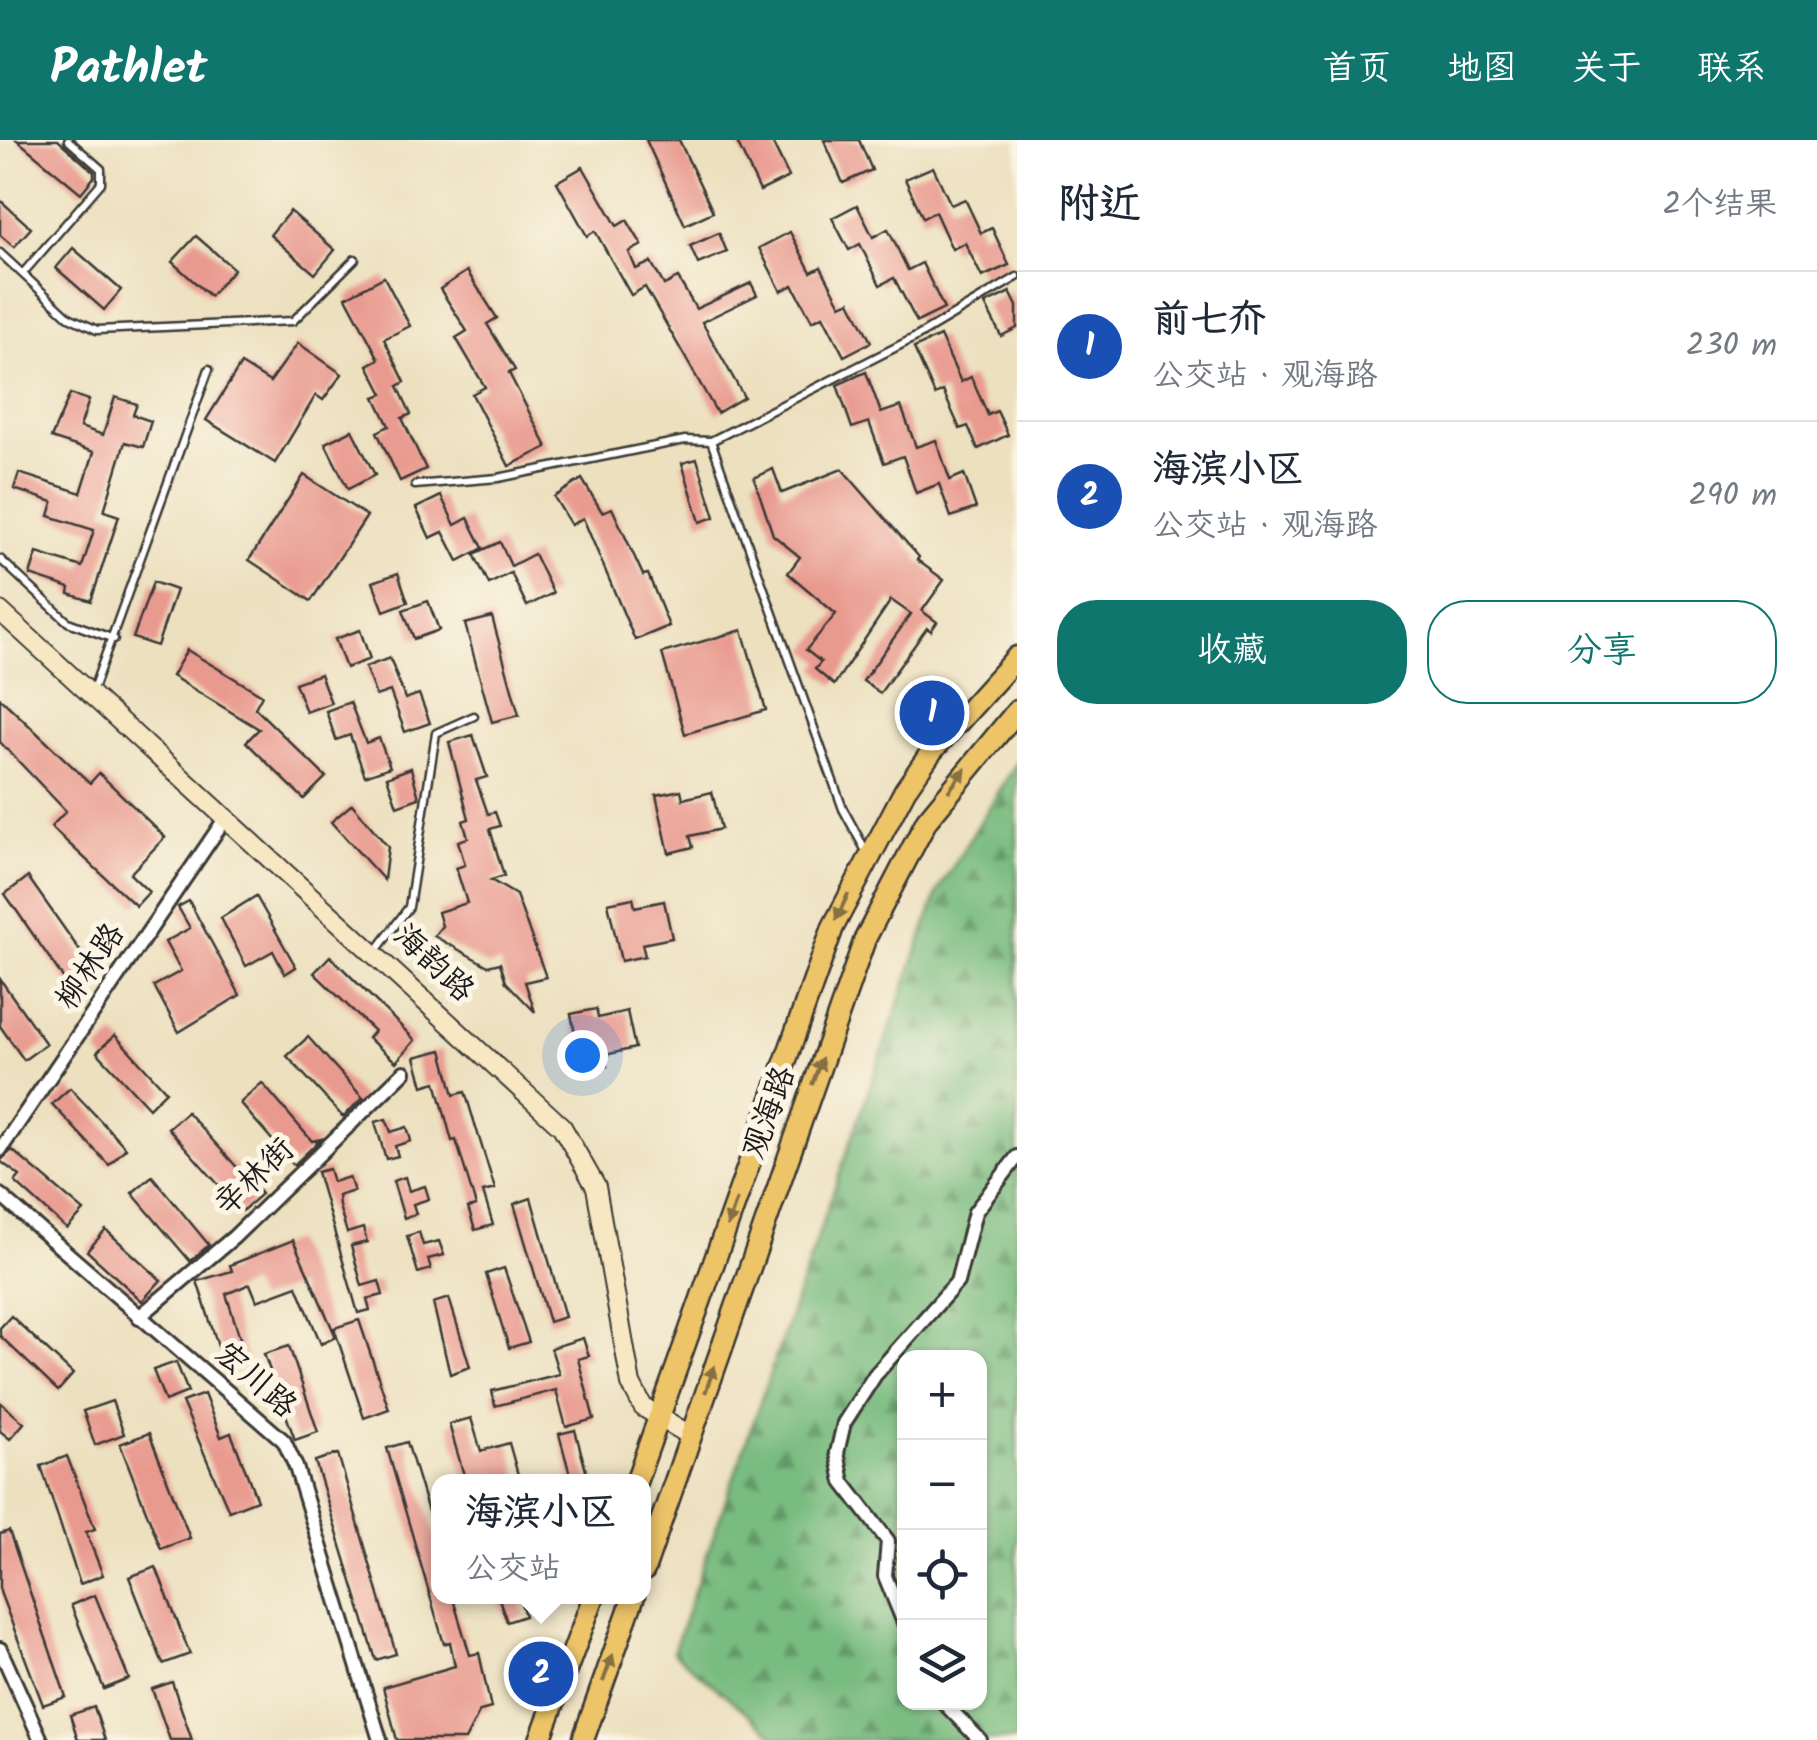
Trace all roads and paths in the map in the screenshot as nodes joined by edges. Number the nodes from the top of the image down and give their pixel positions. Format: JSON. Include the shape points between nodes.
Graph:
{"nodes":[{"id":1,"x":68,"y":140,"type":"edge"},
{"id":2,"x":0,"y":253,"type":"edge"},
{"id":3,"x":355,"y":259,"type":"dead end"},
{"id":4,"x":24,"y":272,"type":"junction"},
{"id":5,"x":1017,"y":278,"type":"edge"},
{"id":6,"x":209,"y":368,"type":"dead end"},
{"id":7,"x":711,"y":441,"type":"junction"},
{"id":8,"x":415,"y":485,"type":"dead end"},
{"id":9,"x":0,"y":559,"type":"edge"},
{"id":10,"x":0,"y":612,"type":"edge"},
{"id":11,"x":114,"y":639,"type":"junction"},
{"id":12,"x":1017,"y":657,"type":"edge"},
{"id":13,"x":92,"y":692,"type":"junction"},
{"id":14,"x":1017,"y":712,"type":"edge"},
{"id":15,"x":474,"y":716,"type":"dead end"},
{"id":16,"x":227,"y":816,"type":"junction"},
{"id":17,"x":868,"y":854,"type":"junction"},
{"id":18,"x":375,"y":952,"type":"junction"},
{"id":19,"x":404,"y":1072,"type":"dead end"},
{"id":20,"x":0,"y":1150,"type":"edge"},
{"id":21,"x":1017,"y":1156,"type":"edge"},
{"id":22,"x":0,"y":1195,"type":"edge"},
{"id":23,"x":139,"y":1316,"type":"junction"},
{"id":24,"x":660,"y":1420,"type":"junction"},
{"id":25,"x":691,"y":1436,"type":"junction"},
{"id":26,"x":639,"y":1474,"type":"edge"},
{"id":27,"x":651,"y":1550,"type":"edge"},
{"id":28,"x":591,"y":1604,"type":"edge"},
{"id":29,"x":631,"y":1604,"type":"edge"},
{"id":30,"x":903,"y":1620,"type":"edge"},
{"id":31,"x":0,"y":1649,"type":"edge"},
{"id":32,"x":951,"y":1710,"type":"edge"},
{"id":33,"x":41,"y":1740,"type":"edge"},
{"id":34,"x":380,"y":1740,"type":"edge"},
{"id":35,"x":540,"y":1740,"type":"edge"},
{"id":36,"x":583,"y":1740,"type":"edge"},
{"id":37,"x":980,"y":1740,"type":"edge"}],
"edges":[{"from":1,"to":4,"type":"lane","via":[[101,169],[101,183]]},
{"from":2,"to":4,"type":"lane"},
{"from":3,"to":4,"type":"lane","via":[[293,321],[271,325],[97,330],[69,317]]},
{"from":5,"to":7,"type":"lane"},
{"from":6,"to":11,"type":"lane"},
{"from":7,"to":8,"type":"lane","via":[[685,440],[498,478]]},
{"from":7,"to":17,"type":"lane","via":[[843,809]]},
{"from":9,"to":11,"type":"lane","via":[[68,622]]},
{"from":10,"to":13,"type":"street","name":"海韵路"},
{"from":11,"to":13,"type":"lane"},
{"from":12,"to":17,"type":"main road","name":"观海路","via":[[932,751]]},
{"from":13,"to":16,"type":"street","name":"海韵路"},
{"from":25,"to":14,"type":"main road","name":"观海路","one_way":true,"via":[[865,940],[927,820]]},
{"from":15,"to":18,"type":"lane","via":[[436,733],[409,907]]},
{"from":16,"to":18,"type":"street","name":"海韵路"},
{"from":16,"to":20,"type":"street","name":"柳林路"},
{"from":17,"to":24,"type":"main road","name":"观海路","one_way":true,"via":[[832,927]]},
{"from":18,"to":24,"type":"street","name":"海韵路","via":[[544,1107],[586,1163],[605,1219],[631,1384],[642,1406]]},
{"from":19,"to":23,"type":"street","name":"辛林街","via":[[234,1237]]},
{"from":21,"to":30,"type":"street","via":[[975,1212],[957,1282],[875,1376],[844,1423],[838,1452],[843,1482],[888,1541],[886,1576]]},
{"from":22,"to":23,"type":"street","name":"宏川路"},
{"from":23,"to":34,"type":"street","name":"宏川路","via":[[284,1442]]},
{"from":24,"to":25,"type":"street","name":"海韵路"},
{"from":24,"to":26,"type":"main road","name":"观海路"},
{"from":25,"to":27,"type":"main road","name":"观海路"},
{"from":28,"to":35,"type":"main road"},
{"from":36,"to":29,"type":"main road","one_way":true},
{"from":31,"to":33,"type":"street"},
{"from":32,"to":37,"type":"street"}]}
